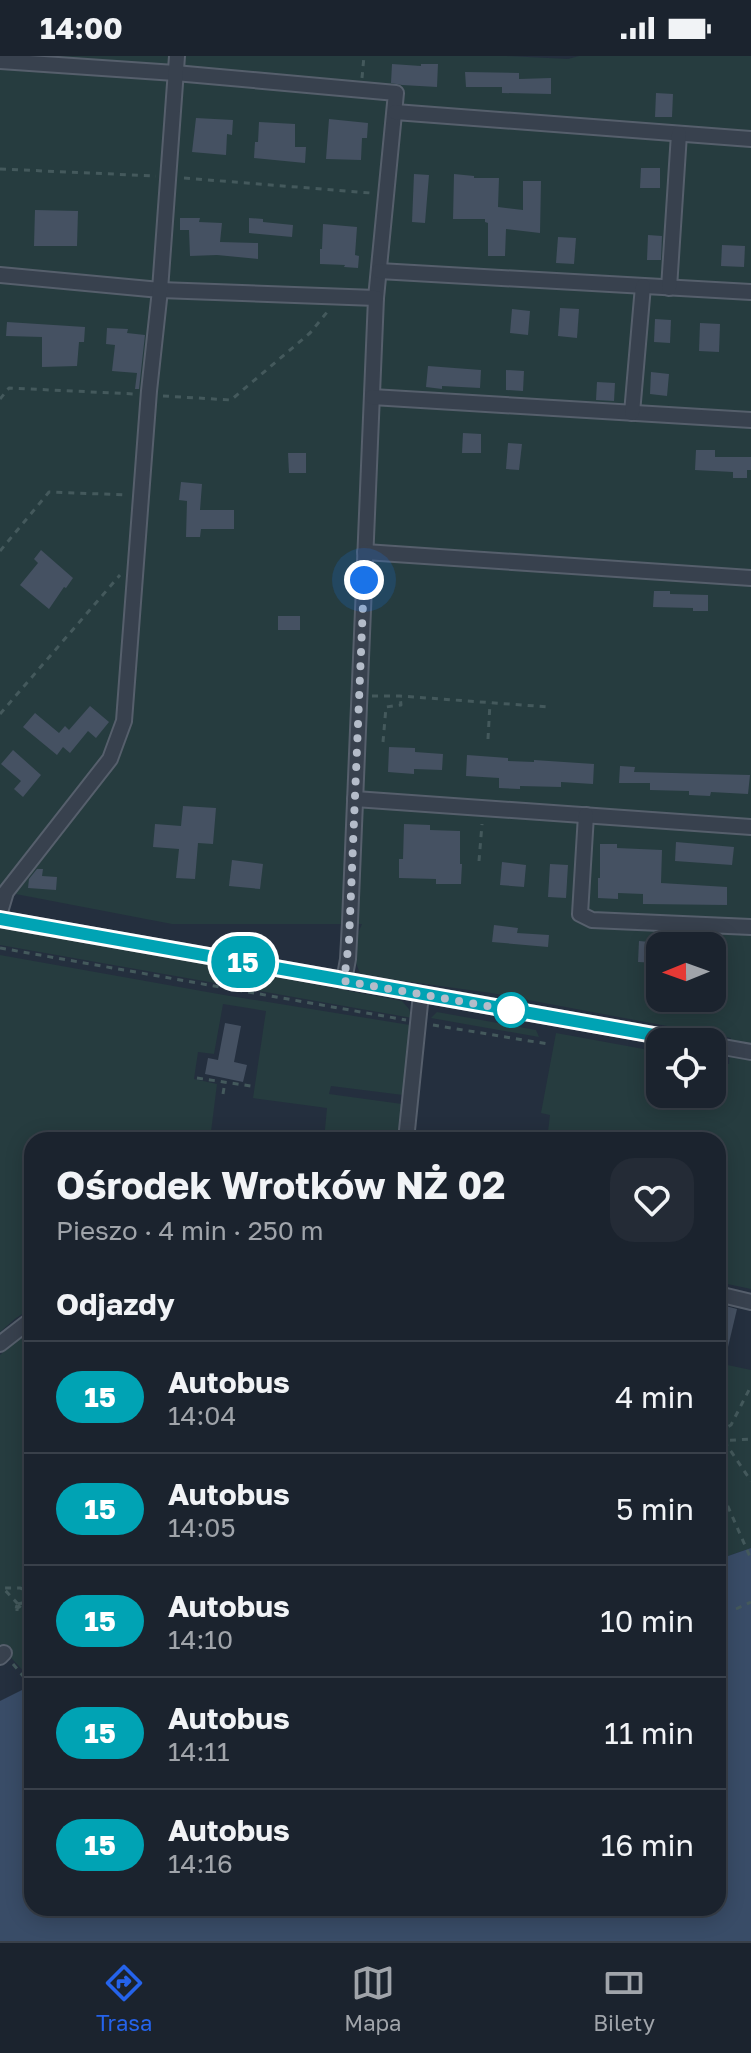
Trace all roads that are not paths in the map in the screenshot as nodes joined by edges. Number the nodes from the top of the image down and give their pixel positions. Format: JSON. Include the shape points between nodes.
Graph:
{"nodes":[{"id":1,"x":177,"y":56,"type":"edge"},
{"id":2,"x":0,"y":61,"type":"edge"},
{"id":3,"x":175,"y":73,"type":"junction"},
{"id":4,"x":395,"y":112,"type":"junction"},
{"id":5,"x":679,"y":134,"type":"junction"},
{"id":6,"x":751,"y":139,"type":"edge"},
{"id":7,"x":379,"y":271,"type":"junction"},
{"id":8,"x":0,"y":275,"type":"edge"},
{"id":9,"x":643,"y":286,"type":"junction"},
{"id":10,"x":669,"y":288,"type":"junction"},
{"id":11,"x":160,"y":290,"type":"junction"},
{"id":12,"x":751,"y":292,"type":"edge"},
{"id":13,"x":376,"y":298,"type":"junction"},
{"id":14,"x":372,"y":397,"type":"junction"},
{"id":15,"x":632,"y":413,"type":"junction"},
{"id":16,"x":751,"y":420,"type":"edge"},
{"id":17,"x":365,"y":552,"type":"junction"},
{"id":18,"x":751,"y":578,"type":"edge"},
{"id":19,"x":355,"y":799,"type":"junction"},
{"id":20,"x":586,"y":815,"type":"junction"},
{"id":21,"x":751,"y":827,"type":"edge"},
{"id":22,"x":0,"y":912,"type":"edge"},
{"id":23,"x":0,"y":919,"type":"edge"},
{"id":24,"x":751,"y":927,"type":"edge"},
{"id":25,"x":344,"y":981,"type":"junction"},
{"id":26,"x":421,"y":994,"type":"junction"},
{"id":27,"x":646,"y":1034,"type":"edge"},
{"id":28,"x":726,"y":1048,"type":"edge"},
{"id":29,"x":751,"y":1052,"type":"edge"},
{"id":30,"x":407,"y":1132,"type":"edge"},
{"id":31,"x":726,"y":1296,"type":"edge"},
{"id":32,"x":751,"y":1302,"type":"edge"},
{"id":33,"x":24,"y":1325,"type":"edge"},
{"id":34,"x":0,"y":1344,"type":"edge"}],
"edges":[{"from":1,"to":3,"type":"street"},
{"from":2,"to":3,"type":"street"},
{"from":3,"to":4,"type":"street","via":[[396,93]]},
{"from":3,"to":11,"type":"street"},
{"from":4,"to":5,"type":"street"},
{"from":4,"to":7,"type":"street"},
{"from":5,"to":6,"type":"street"},
{"from":5,"to":10,"type":"street"},
{"from":7,"to":9,"type":"street"},
{"from":7,"to":13,"type":"street"},
{"from":8,"to":11,"type":"street"},
{"from":9,"to":10,"type":"street"},
{"from":9,"to":15,"type":"street"},
{"from":10,"to":12,"type":"street"},
{"from":11,"to":13,"type":"street"},
{"from":11,"to":22,"type":"street","via":[[124,721],[110,759],[6,892]]},
{"from":13,"to":14,"type":"street"},
{"from":14,"to":15,"type":"street"},
{"from":14,"to":17,"type":"street"},
{"from":15,"to":16,"type":"street"},
{"from":17,"to":18,"type":"street"},
{"from":17,"to":19,"type":"street"},
{"from":19,"to":20,"type":"street"},
{"from":19,"to":25,"type":"street"},
{"from":20,"to":21,"type":"street"},
{"from":20,"to":24,"type":"street","via":[[580,914],[592,920]]},
{"from":23,"to":25,"type":"street"},
{"from":25,"to":26,"type":"street"},
{"from":26,"to":27,"type":"street"},
{"from":26,"to":30,"type":"street"},
{"from":28,"to":29,"type":"street"},
{"from":31,"to":32,"type":"street"},
{"from":33,"to":34,"type":"street"}]}
